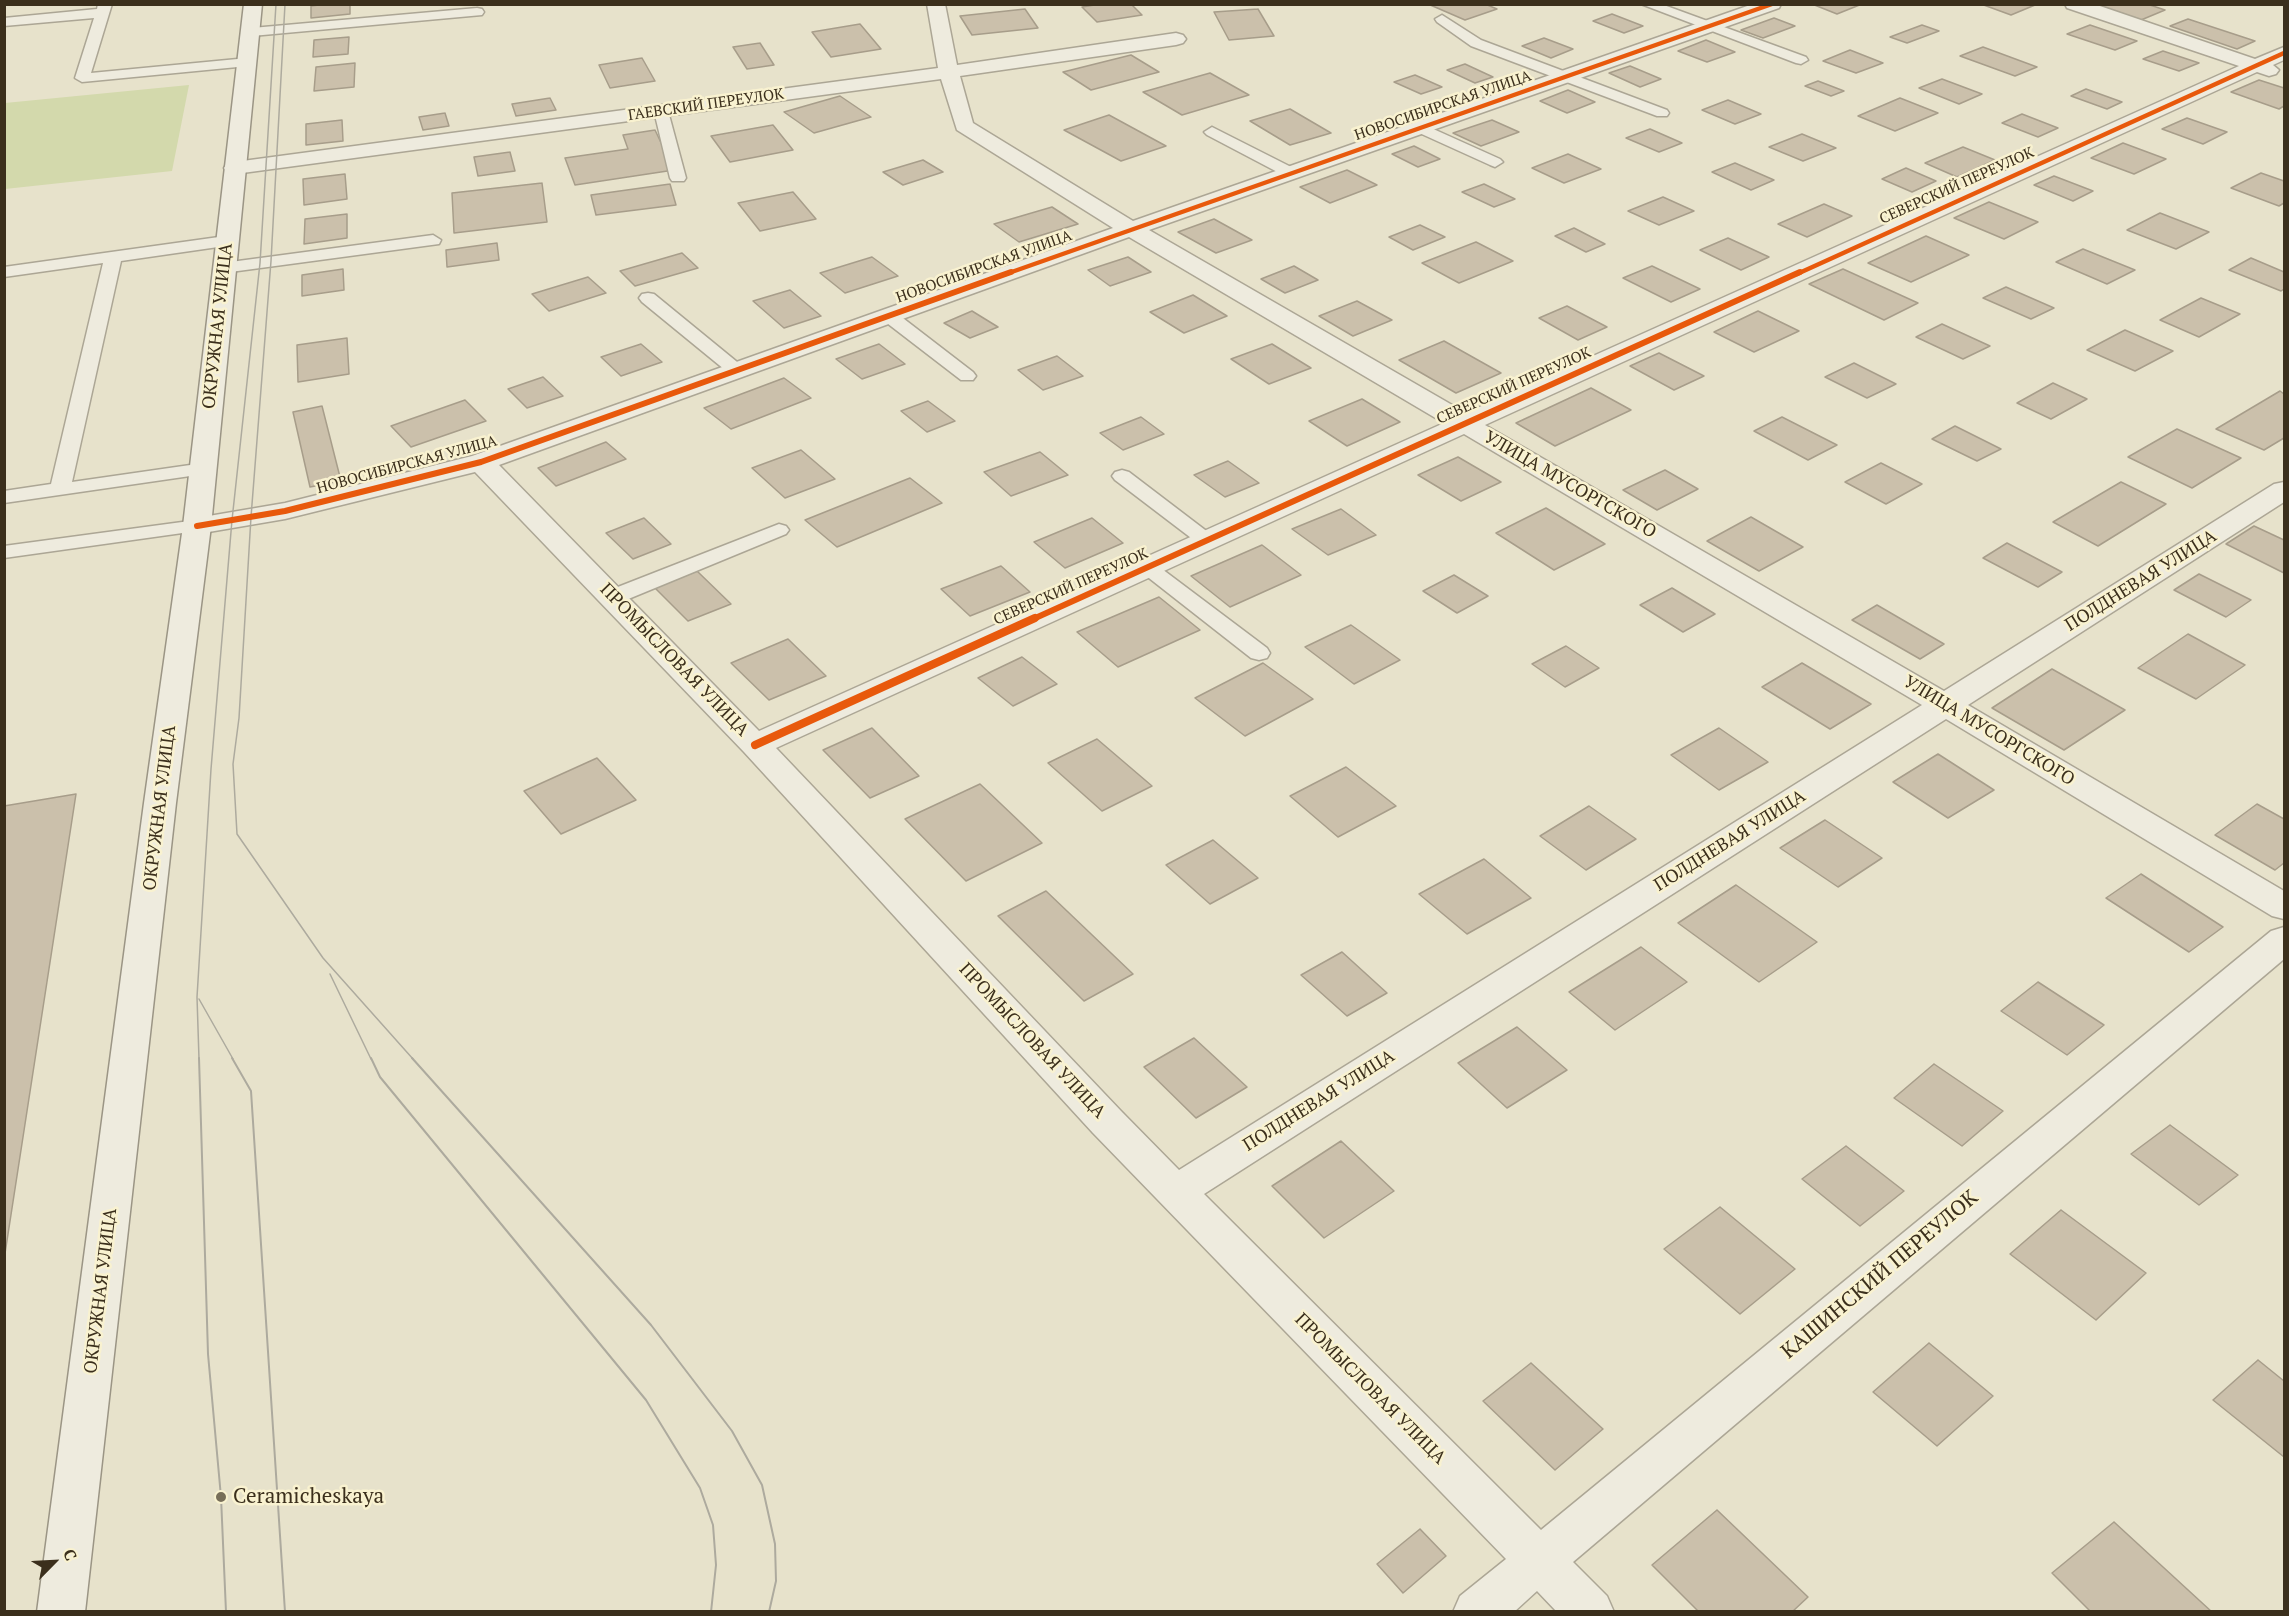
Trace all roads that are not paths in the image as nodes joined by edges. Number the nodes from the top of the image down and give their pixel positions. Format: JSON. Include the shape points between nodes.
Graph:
{"nodes":[{"id":1,"x":253,"y":4,"type":"edge"},
{"id":2,"x":936,"y":4,"type":"edge"},
{"id":3,"x":1647,"y":4,"type":"edge"},
{"id":4,"x":1772,"y":4,"type":"edge"},
{"id":5,"x":2074,"y":4,"type":"edge"},
{"id":6,"x":104,"y":8,"type":"edge"},
{"id":7,"x":477,"y":12,"type":"dead end"},
{"id":8,"x":1442,"y":19,"type":"dead end"},
{"id":9,"x":4,"y":22,"type":"edge"},
{"id":10,"x":1708,"y":27,"type":"junction"},
{"id":11,"x":252,"y":32,"type":"junction"},
{"id":12,"x":1176,"y":39,"type":"dead end"},
{"id":13,"x":2284,"y":53,"type":"edge"},
{"id":14,"x":1801,"y":60,"type":"dead end"},
{"id":15,"x":248,"y":62,"type":"junction"},
{"id":16,"x":2258,"y":66,"type":"junction"},
{"id":17,"x":948,"y":72,"type":"junction"},
{"id":18,"x":2284,"y":75,"type":"edge"},
{"id":19,"x":1566,"y":77,"type":"junction"},
{"id":20,"x":660,"y":111,"type":"junction"},
{"id":21,"x":1662,"y":112,"type":"dead end"},
{"id":22,"x":1420,"y":128,"type":"junction"},
{"id":23,"x":1212,"y":132,"type":"dead end"},
{"id":24,"x":1495,"y":162,"type":"dead end"},
{"id":25,"x":235,"y":168,"type":"junction"},
{"id":26,"x":1291,"y":173,"type":"junction"},
{"id":27,"x":678,"y":178,"type":"dead end"},
{"id":28,"x":1131,"y":229,"type":"junction"},
{"id":29,"x":226,"y":240,"type":"junction"},
{"id":30,"x":433,"y":240,"type":"dead end"},
{"id":31,"x":113,"y":257,"type":"junction"},
{"id":32,"x":223,"y":268,"type":"junction"},
{"id":33,"x":4,"y":272,"type":"edge"},
{"id":34,"x":648,"y":298,"type":"dead end"},
{"id":35,"x":889,"y":316,"type":"junction"},
{"id":36,"x":735,"y":370,"type":"junction"},
{"id":37,"x":967,"y":376,"type":"dead end"},
{"id":38,"x":1464,"y":423,"type":"junction"},
{"id":39,"x":481,"y":462,"type":"junction"},
{"id":40,"x":204,"y":469,"type":"junction"},
{"id":41,"x":1122,"y":476,"type":"dead end"},
{"id":42,"x":60,"y":490,"type":"junction"},
{"id":43,"x":2284,"y":490,"type":"edge"},
{"id":44,"x":4,"y":497,"type":"edge"},
{"id":45,"x":197,"y":526,"type":"junction"},
{"id":46,"x":780,"y":530,"type":"dead end"},
{"id":47,"x":1206,"y":540,"type":"junction"},
{"id":48,"x":4,"y":552,"type":"edge"},
{"id":49,"x":1148,"y":567,"type":"junction"},
{"id":50,"x":614,"y":597,"type":"junction"},
{"id":51,"x":1259,"y":653,"type":"dead end"},
{"id":52,"x":1946,"y":705,"type":"junction"},
{"id":53,"x":755,"y":745,"type":"junction"},
{"id":54,"x":2284,"y":907,"type":"edge"},
{"id":55,"x":2284,"y":940,"type":"edge"},
{"id":56,"x":1176,"y":1192,"type":"junction"},
{"id":57,"x":1538,"y":1559,"type":"junction"},
{"id":58,"x":62,"y":1611,"type":"edge"},
{"id":59,"x":1477,"y":1611,"type":"edge"},
{"id":60,"x":1590,"y":1611,"type":"edge"}],
"edges":[{"from":1,"to":11,"type":"street","name":"ОКРУЖНАЯ УЛИЦА"},
{"from":2,"to":17,"type":"street","name":"УЛИЦА МУСОРГСКОГО"},
{"from":3,"to":10,"type":"lane"},
{"from":4,"to":10,"type":"street","name":"НОВОСИБИРСКАЯ УЛИЦА"},
{"from":5,"to":16,"type":"street"},
{"from":6,"to":9,"type":"lane"},
{"from":6,"to":15,"type":"lane","via":[[82,78]]},
{"from":7,"to":11,"type":"lane"},
{"from":8,"to":19,"type":"lane","via":[[1476,43]]},
{"from":10,"to":14,"type":"lane"},
{"from":10,"to":19,"type":"street","name":"НОВОСИБИРСКАЯ УЛИЦА"},
{"from":11,"to":15,"type":"street","name":"ОКРУЖНАЯ УЛИЦА"},
{"from":12,"to":17,"type":"street","name":"ГАЕВСКИЙ ПЕРЕУЛОК"},
{"from":13,"to":16,"type":"street","name":"СЕВЕРСКИЙ ПЕРЕУЛОК"},
{"from":15,"to":25,"type":"street","name":"ОКРУЖНАЯ УЛИЦА"},
{"from":16,"to":18,"type":"street"},
{"from":16,"to":38,"type":"street","name":"СЕВЕРСКИЙ ПЕРЕУЛОК"},
{"from":17,"to":20,"type":"street","name":"ГАЕВСКИЙ ПЕРЕУЛОК"},
{"from":17,"to":28,"type":"street","name":"УЛИЦА МУСОРГСКОГО","via":[[964,126]]},
{"from":19,"to":21,"type":"lane"},
{"from":19,"to":22,"type":"street","name":"НОВОСИБИРСКАЯ УЛИЦА"},
{"from":20,"to":25,"type":"street","name":"ГАЕВСКИЙ ПЕРЕУЛОК"},
{"from":20,"to":27,"type":"lane"},
{"from":22,"to":24,"type":"lane"},
{"from":22,"to":26,"type":"street","name":"НОВОСИБИРСКАЯ УЛИЦА"},
{"from":23,"to":26,"type":"lane"},
{"from":25,"to":29,"type":"street","name":"ОКРУЖНАЯ УЛИЦА"},
{"from":26,"to":28,"type":"street","name":"НОВОСИБИРСКАЯ УЛИЦА"},
{"from":28,"to":35,"type":"street","name":"НОВОСИБИРСКАЯ УЛИЦА"},
{"from":28,"to":38,"type":"street","name":"УЛИЦА МУСОРГСКОГО"},
{"from":29,"to":31,"type":"lane"},
{"from":29,"to":32,"type":"street","name":"ОКРУЖНАЯ УЛИЦА"},
{"from":30,"to":32,"type":"lane"},
{"from":31,"to":33,"type":"lane"},
{"from":31,"to":42,"type":"lane"},
{"from":32,"to":40,"type":"street","name":"ОКРУЖНАЯ УЛИЦА"},
{"from":34,"to":36,"type":"lane"},
{"from":35,"to":36,"type":"street","name":"НОВОСИБИРСКАЯ УЛИЦА"},
{"from":35,"to":37,"type":"lane"},
{"from":36,"to":39,"type":"street","name":"НОВОСИБИРСКАЯ УЛИЦА"},
{"from":38,"to":47,"type":"street","name":"СЕВЕРСКИЙ ПЕРЕУЛОК"},
{"from":38,"to":52,"type":"street","name":"УЛИЦА МУСОРГСКОГО"},
{"from":39,"to":45,"type":"street","name":"НОВОСИБИРСКАЯ УЛИЦА","via":[[285,511]]},
{"from":39,"to":50,"type":"street","name":"ПРОМЫСЛОВАЯ УЛИЦА"},
{"from":40,"to":42,"type":"lane"},
{"from":40,"to":45,"type":"street","name":"ОКРУЖНАЯ УЛИЦА"},
{"from":41,"to":47,"type":"lane"},
{"from":42,"to":44,"type":"lane"},
{"from":43,"to":52,"type":"street","name":"ПОЛДНЕВАЯ УЛИЦА"},
{"from":45,"to":48,"type":"lane"},
{"from":45,"to":58,"type":"street","name":"ОКРУЖНАЯ УЛИЦА"},
{"from":46,"to":50,"type":"lane"},
{"from":47,"to":49,"type":"street","name":"СЕВЕРСКИЙ ПЕРЕУЛОК"},
{"from":49,"to":51,"type":"lane"},
{"from":49,"to":53,"type":"street","name":"СЕВЕРСКИЙ ПЕРЕУЛОК"},
{"from":50,"to":53,"type":"street","name":"ПРОМЫСЛОВАЯ УЛИЦА"},
{"from":52,"to":54,"type":"street","name":"УЛИЦА МУСОРГСКОГО"},
{"from":52,"to":56,"type":"street","name":"ПОЛДНЕВАЯ УЛИЦА"},
{"from":53,"to":56,"type":"street","name":"ПРОМЫСЛОВАЯ УЛИЦА"},
{"from":55,"to":57,"type":"street","name":"КАШИНСКИЙ ПЕРЕУЛОК"},
{"from":56,"to":57,"type":"street","name":"ПРОМЫСЛОВАЯ УЛИЦА"},
{"from":57,"to":59,"type":"street","name":"КАШИНСКИЙ ПЕРЕУЛОК"},
{"from":57,"to":60,"type":"street","name":"ПРОМЫСЛОВАЯ УЛИЦА"}]}
